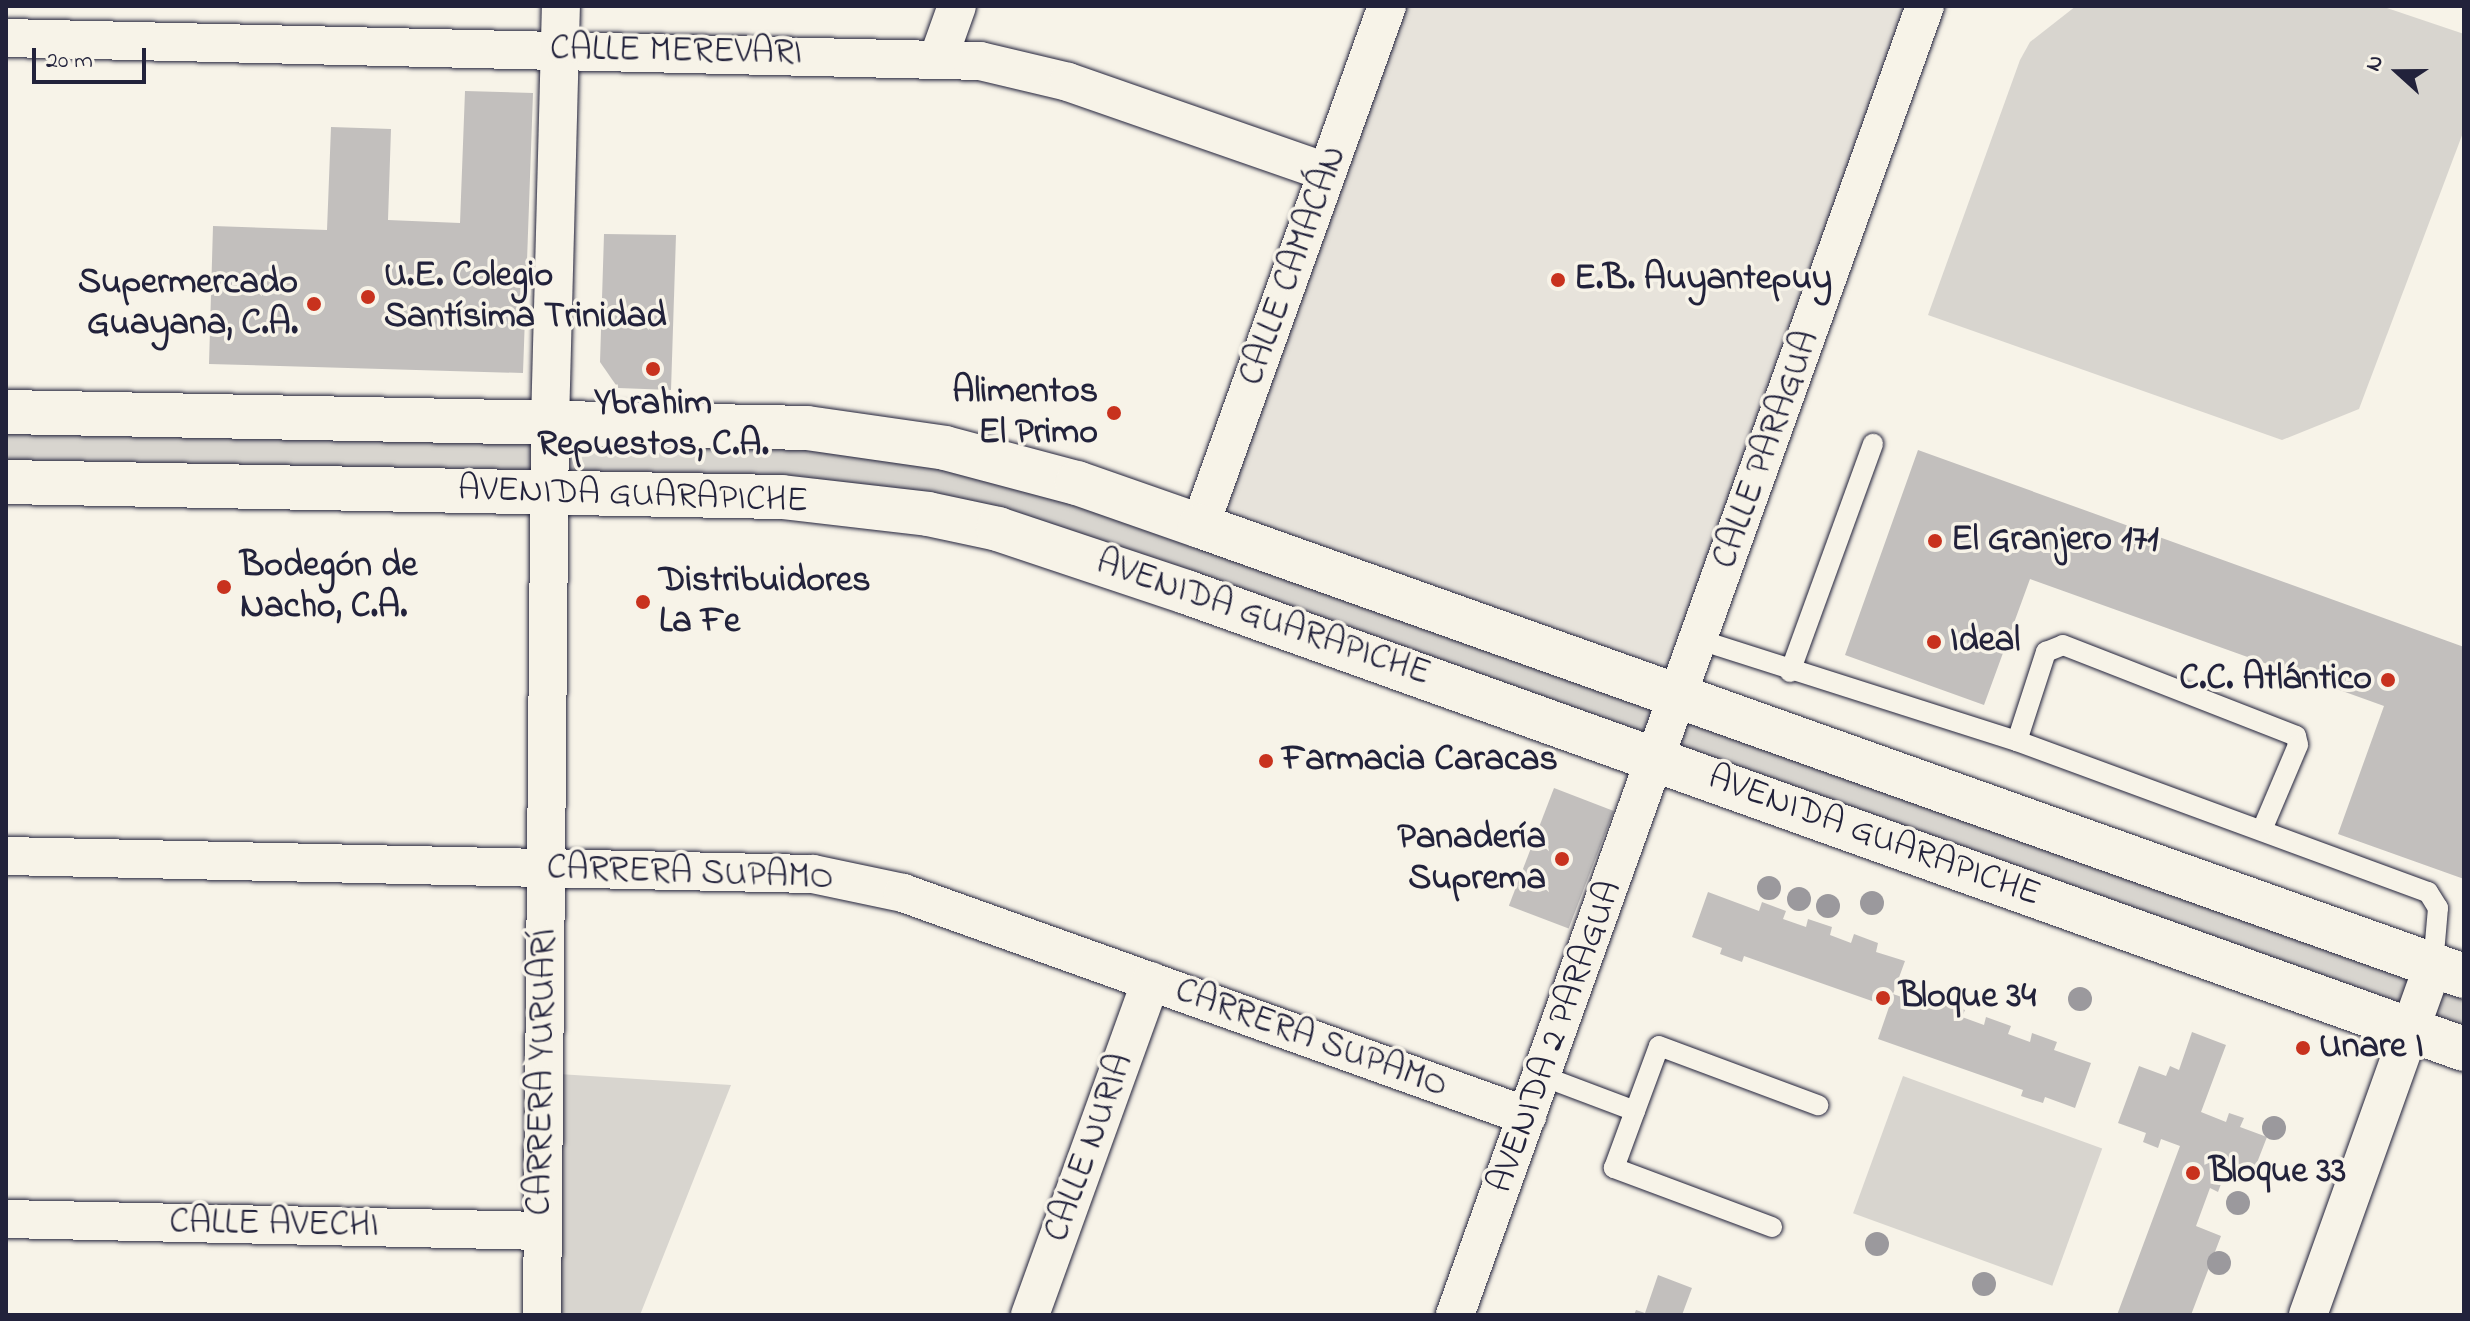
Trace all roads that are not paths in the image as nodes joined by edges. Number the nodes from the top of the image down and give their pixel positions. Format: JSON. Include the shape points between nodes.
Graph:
{"nodes":[{"id":1,"x":561,"y":6,"type":"edge"},
{"id":2,"x":957,"y":6,"type":"edge"},
{"id":3,"x":1387,"y":6,"type":"edge"},
{"id":4,"x":1925,"y":6,"type":"edge"},
{"id":5,"x":6,"y":38,"type":"edge"},
{"id":6,"x":559,"y":49,"type":"junction"},
{"id":7,"x":938,"y":59,"type":"junction"},
{"id":8,"x":1327,"y":172,"type":"junction"},
{"id":9,"x":6,"y":412,"type":"edge"},
{"id":10,"x":550,"y":423,"type":"junction"},
{"id":11,"x":1873,"y":444,"type":"dead end"},
{"id":12,"x":6,"y":482,"type":"edge"},
{"id":13,"x":550,"y":494,"type":"junction"},
{"id":14,"x":1200,"y":526,"type":"junction"},
{"id":15,"x":1700,"y":640,"type":"junction"},
{"id":16,"x":1790,"y":672,"type":"junction"},
{"id":17,"x":1680,"y":696,"type":"junction"},
{"id":18,"x":2017,"y":741,"type":"junction"},
{"id":19,"x":1658,"y":759,"type":"junction"},
{"id":20,"x":2262,"y":830,"type":"junction"},
{"id":21,"x":6,"y":856,"type":"edge"},
{"id":22,"x":545,"y":868,"type":"junction"},
{"id":23,"x":2449,"y":971,"type":"edge"},
{"id":24,"x":1151,"y":981,"type":"junction"},
{"id":25,"x":2410,"y":1030,"type":"junction"},
{"id":26,"x":2464,"y":1049,"type":"edge"},
{"id":27,"x":1542,"y":1076,"type":"junction"},
{"id":28,"x":1818,"y":1105,"type":"dead end"},
{"id":29,"x":1635,"y":1111,"type":"junction"},
{"id":30,"x":1527,"y":1116,"type":"junction"},
{"id":31,"x":6,"y":1219,"type":"edge"},
{"id":32,"x":1772,"y":1227,"type":"dead end"},
{"id":33,"x":541,"y":1231,"type":"junction"},
{"id":34,"x":542,"y":1315,"type":"edge"},
{"id":35,"x":1030,"y":1315,"type":"edge"},
{"id":36,"x":1455,"y":1315,"type":"edge"},
{"id":37,"x":2308,"y":1315,"type":"edge"}],
"edges":[{"from":1,"to":6,"type":"street","name":"CARRERA YURUARÍ"},
{"from":2,"to":7,"type":"street"},
{"from":3,"to":8,"type":"street","name":"CALLE CAMACÁN"},
{"from":4,"to":15,"type":"street","name":"CALLE PARAGUA"},
{"from":5,"to":6,"type":"street","name":"CALLE MEREVARI"},
{"from":6,"to":7,"type":"street","name":"CALLE MEREVARI"},
{"from":6,"to":10,"type":"street","name":"CARRERA YURUARÍ"},
{"from":7,"to":8,"type":"street","name":"CALLE MEREVARI","via":[[1022,67]]},
{"from":8,"to":14,"type":"street","name":"CALLE CAMACÁN"},
{"from":9,"to":10,"type":"street","name":"AVENIDA GUARAPICHE"},
{"from":10,"to":13,"type":"street","name":"CARRERA YURUARÍ"},
{"from":10,"to":14,"type":"street","name":"AVENIDA GUARAPICHE","via":[[807,428],[881,437],[1077,483]]},
{"from":11,"to":16,"type":"lane"},
{"from":12,"to":13,"type":"street","name":"AVENIDA GUARAPICHE"},
{"from":13,"to":19,"type":"street","name":"AVENIDA GUARAPICHE","via":[[782,497],[928,514],[998,529]]},
{"from":13,"to":22,"type":"street","name":"CARRERA YURUARÍ"},
{"from":14,"to":17,"type":"street","name":"AVENIDA GUARAPICHE"},
{"from":15,"to":16,"type":"lane"},
{"from":15,"to":17,"type":"street","name":"CALLE PARAGUA"},
{"from":16,"to":18,"type":"lane"},
{"from":17,"to":19,"type":"street","name":"CALLE PARAGUA"},
{"from":17,"to":23,"type":"street","name":"AVENIDA GUARAPICHE"},
{"from":18,"to":20,"type":"lane"},
{"from":18,"to":20,"type":"lane","via":[[2046,652],[2063,645],[2296,736],[2298,745]]},
{"from":19,"to":25,"type":"street","name":"AVENIDA GUARAPICHE"},
{"from":19,"to":27,"type":"street","name":"AVENIDA 2 PARAGUA"},
{"from":20,"to":23,"type":"lane","via":[[2428,892],[2438,908]]},
{"from":21,"to":22,"type":"street","name":"CARRERA SUPAMO"},
{"from":22,"to":24,"type":"street","name":"CARRERA SUPAMO","via":[[813,874],[857,882]]},
{"from":22,"to":33,"type":"street","name":"CARRERA YURUARÍ"},
{"from":23,"to":25,"type":"street"},
{"from":24,"to":30,"type":"street","name":"CARRERA SUPAMO"},
{"from":24,"to":35,"type":"street","name":"CALLE NURIA"},
{"from":25,"to":26,"type":"street","name":"AVENIDA GUARAPICHE"},
{"from":25,"to":37,"type":"street"},
{"from":27,"to":29,"type":"lane"},
{"from":27,"to":30,"type":"street","name":"AVENIDA 2 PARAGUA"},
{"from":28,"to":29,"type":"lane","via":[[1659,1046]]},
{"from":29,"to":32,"type":"lane","via":[[1614,1168]]},
{"from":30,"to":36,"type":"street","name":"AVENIDA 2 PARAGUA"},
{"from":31,"to":33,"type":"street","name":"CALLE AVECHI"},
{"from":33,"to":34,"type":"street","name":"CARRERA YURUARÍ"}]}
